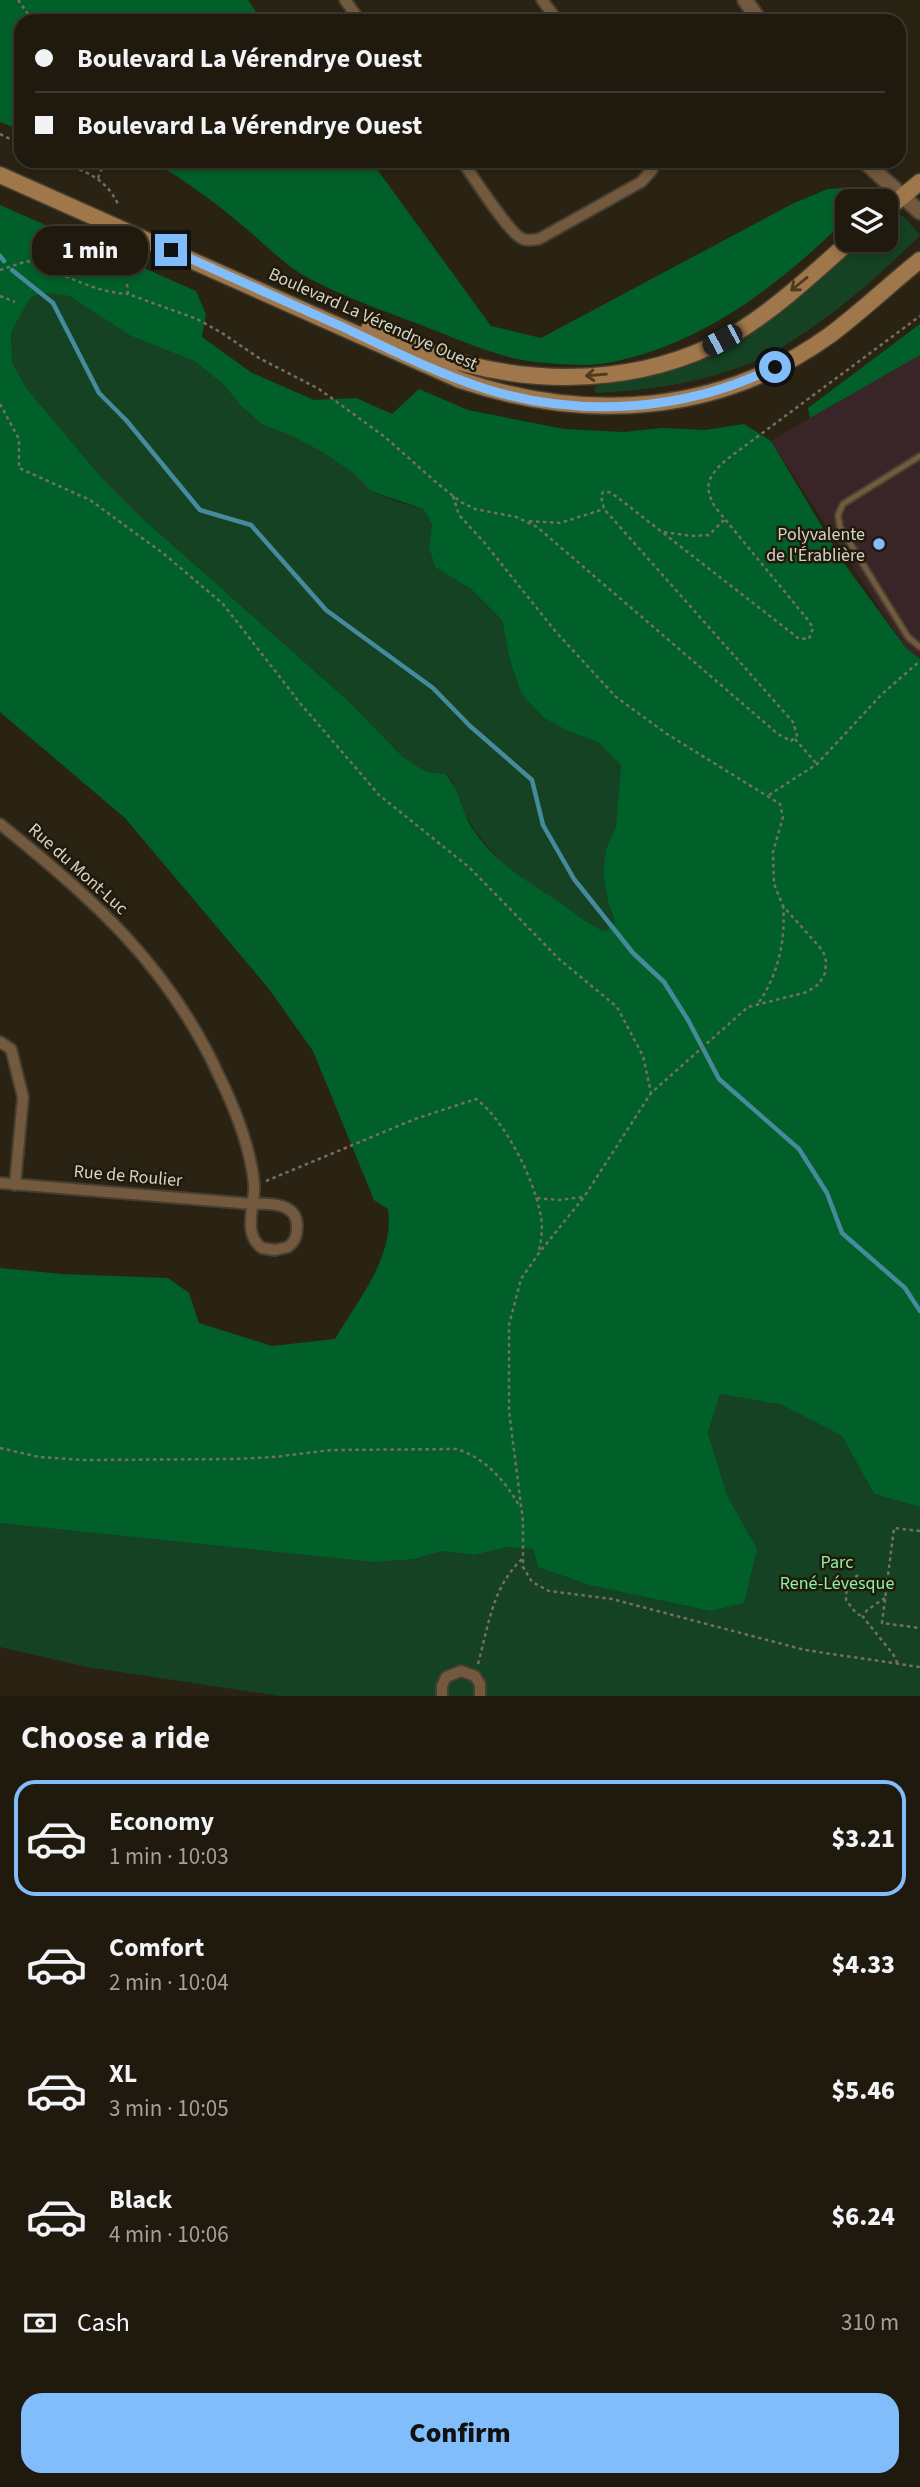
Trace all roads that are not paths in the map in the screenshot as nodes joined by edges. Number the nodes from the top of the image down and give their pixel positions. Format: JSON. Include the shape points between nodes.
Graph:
{"nodes":[{"id":1,"x":542,"y":0,"type":"edge"},
{"id":2,"x":553,"y":14,"type":"edge"},
{"id":3,"x":467,"y":168,"type":"edge"},
{"id":4,"x":652,"y":168,"type":"edge"},
{"id":5,"x":871,"y":168,"type":"edge"},
{"id":6,"x":0,"y":175,"type":"edge"},
{"id":7,"x":920,"y":182,"type":"edge"},
{"id":8,"x":911,"y":205,"type":"edge"},
{"id":9,"x":837,"y":252,"type":"edge"},
{"id":10,"x":920,"y":260,"type":"edge"},
{"id":11,"x":244,"y":282,"type":"junction"},
{"id":12,"x":920,"y":456,"type":"edge"},
{"id":13,"x":920,"y":647,"type":"edge"},
{"id":14,"x":0,"y":824,"type":"edge"},
{"id":15,"x":0,"y":1042,"type":"edge"},
{"id":16,"x":0,"y":1183,"type":"edge"},
{"id":17,"x":15,"y":1185,"type":"junction"},
{"id":18,"x":253,"y":1204,"type":"junction"},
{"id":19,"x":442,"y":1696,"type":"edge"},
{"id":20,"x":480,"y":1696,"type":"edge"}],
"edges":[{"from":1,"to":2,"type":"street"},
{"from":3,"to":4,"type":"street","via":[[524,240],[539,239],[641,182]]},
{"from":5,"to":8,"type":"street"},
{"from":6,"to":11,"type":"main road","name":"Boulevard La Vérendrye Ouest"},
{"from":7,"to":8,"type":"main road"},
{"from":9,"to":11,"type":"main road","one_way":true,"via":[[758,317],[703,350],[662,365],[598,376],[520,374],[467,364]]},
{"from":10,"to":11,"type":"main road","name":"Boulevard La Vérendrye Ouest","via":[[828,336],[757,376],[693,397],[625,406],[563,404],[487,389],[419,363]]},
{"from":12,"to":13,"type":"lane","via":[[843,504],[838,515],[840,527],[908,637]]},
{"from":14,"to":18,"type":"street","name":"Rue du Mont-Luc","via":[[113,921],[181,1007],[235,1113],[248,1151]]},
{"from":15,"to":17,"type":"street","via":[[10,1049],[23,1097]]},
{"from":16,"to":17,"type":"street","name":"Rue de Roulier"},
{"from":17,"to":18,"type":"street","name":"Rue de Roulier"},
{"from":18,"to":18,"type":"street","name":"Rue du Mont-Luc","via":[[250,1225],[257,1244],[275,1251],[294,1242],[298,1223],[293,1213],[278,1204]]},
{"from":19,"to":20,"type":"street","via":[[446,1678],[461,1671],[475,1676]]}]}
